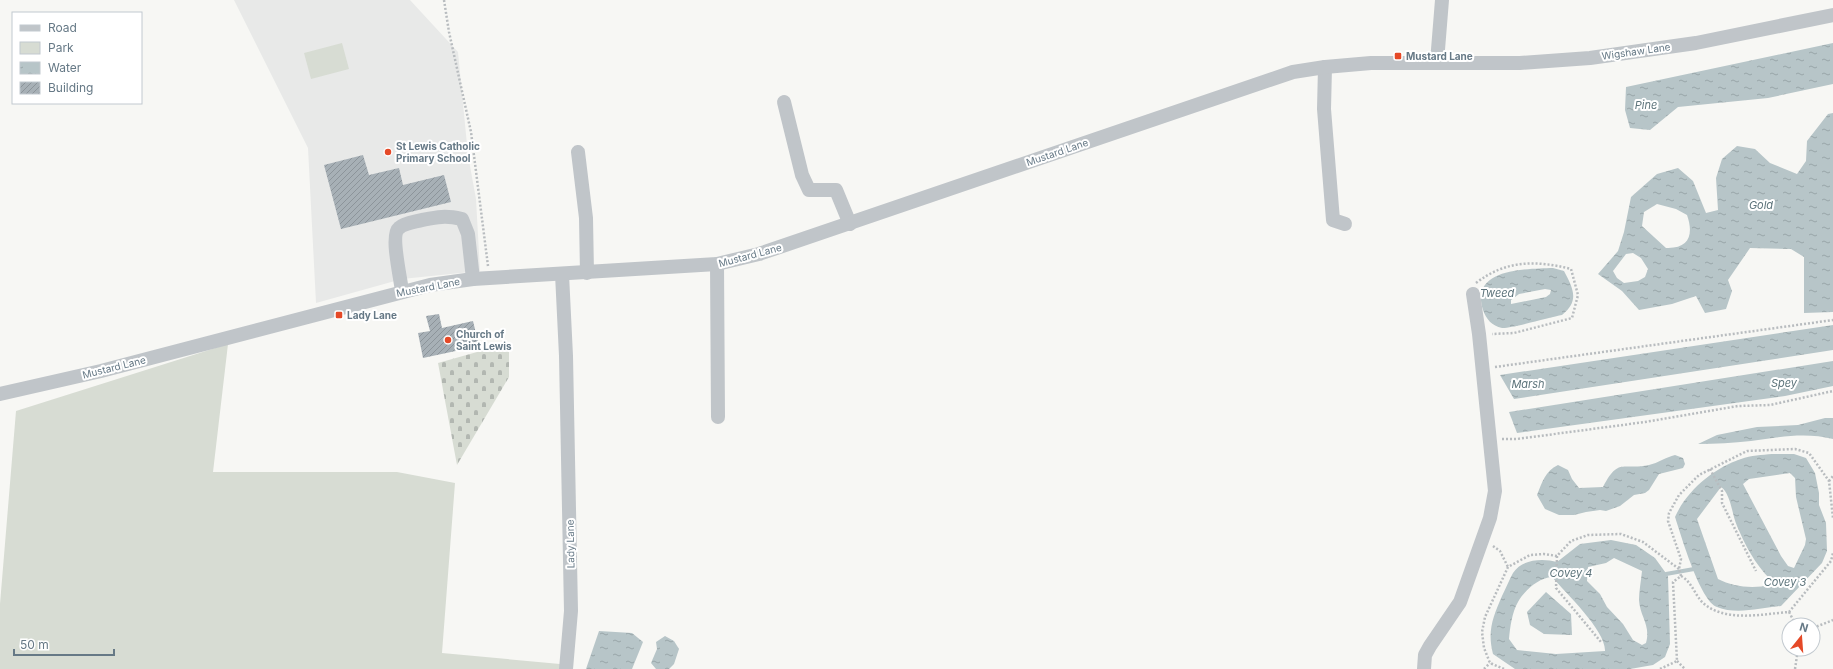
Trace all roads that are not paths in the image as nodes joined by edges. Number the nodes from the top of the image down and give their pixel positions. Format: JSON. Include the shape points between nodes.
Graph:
{"nodes":[{"id":1,"x":1442,"y":0,"type":"edge"},
{"id":2,"x":1833,"y":15,"type":"edge"},
{"id":3,"x":1437,"y":62,"type":"junction"},
{"id":4,"x":1325,"y":67,"type":"junction"},
{"id":5,"x":784,"y":102,"type":"dead end"},
{"id":6,"x":578,"y":152,"type":"dead end"},
{"id":7,"x":850,"y":224,"type":"junction"},
{"id":8,"x":1345,"y":224,"type":"dead end"},
{"id":9,"x":717,"y":264,"type":"junction"},
{"id":10,"x":587,"y":273,"type":"junction"},
{"id":11,"x":562,"y":274,"type":"junction"},
{"id":12,"x":473,"y":279,"type":"junction"},
{"id":13,"x":402,"y":292,"type":"junction"},
{"id":14,"x":1472,"y":294,"type":"road end"},
{"id":15,"x":0,"y":394,"type":"edge"},
{"id":16,"x":718,"y":416,"type":"dead end"},
{"id":17,"x":566,"y":669,"type":"edge"},
{"id":18,"x":1424,"y":669,"type":"edge"}],
"edges":[{"from":1,"to":3,"type":"street"},
{"from":2,"to":3,"type":"street","name":"Wigshaw Lane","via":[[1696,43],[1590,58],[1520,63]]},
{"from":3,"to":4,"type":"street","name":"Mustard Lane"},
{"from":4,"to":7,"type":"street","name":"Mustard Lane","via":[[1293,72],[1228,93]]},
{"from":4,"to":8,"type":"street","via":[[1324,109],[1333,220]]},
{"from":5,"to":7,"type":"street","via":[[802,175],[809,190],[836,190]]},
{"from":6,"to":10,"type":"street","via":[[586,218]]},
{"from":7,"to":9,"type":"street","name":"Mustard Lane","via":[[759,254]]},
{"from":9,"to":10,"type":"street","name":"Mustard Lane"},
{"from":9,"to":16,"type":"street"},
{"from":10,"to":11,"type":"street","name":"Mustard Lane"},
{"from":11,"to":12,"type":"street","name":"Mustard Lane"},
{"from":11,"to":17,"type":"street","name":"Lady Lane","via":[[571,611]]},
{"from":12,"to":13,"type":"street","name":"Mustard Lane"},
{"from":12,"to":13,"type":"street","via":[[468,234],[462,219],[447,215],[399,226],[396,231],[395,245]]},
{"from":13,"to":15,"type":"street","name":"Mustard Lane","via":[[102,371]]},
{"from":14,"to":18,"type":"street","via":[[1483,368],[1495,491],[1490,518],[1460,602],[1425,655]]}]}
